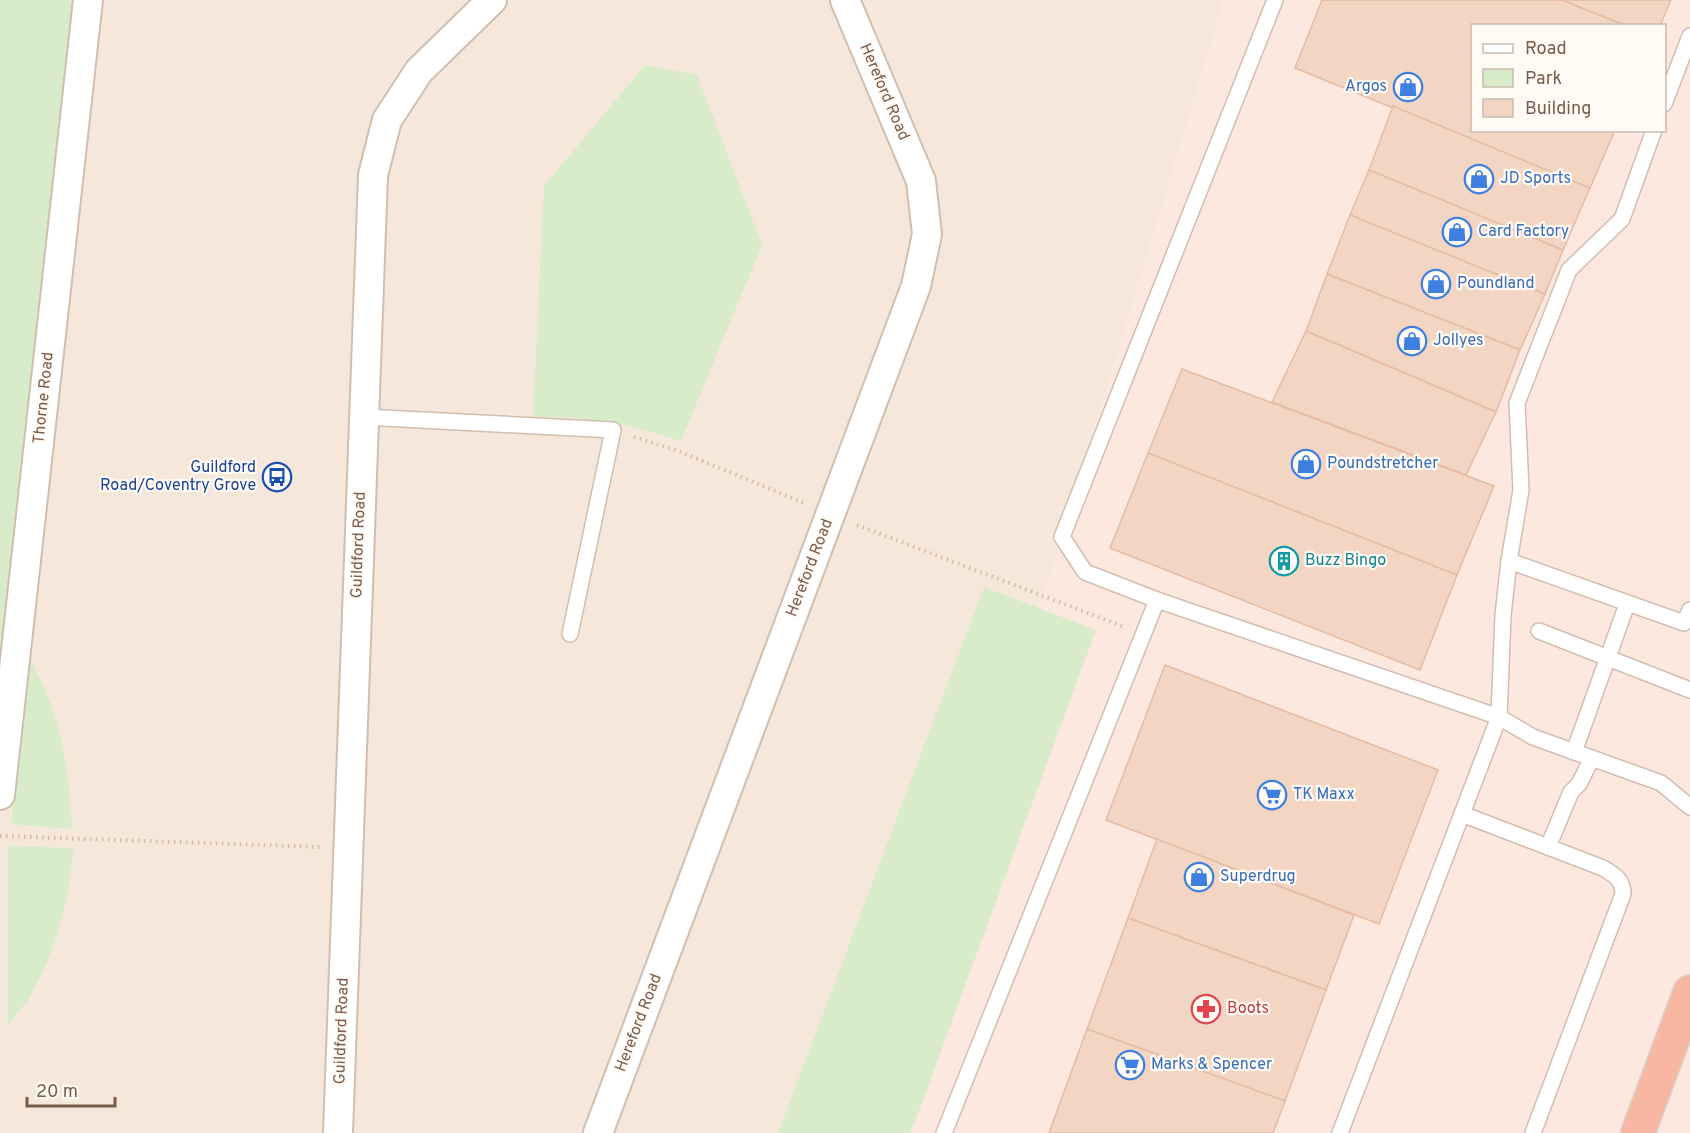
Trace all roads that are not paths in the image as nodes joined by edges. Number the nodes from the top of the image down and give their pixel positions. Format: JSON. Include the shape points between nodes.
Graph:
{"nodes":[{"id":1,"x":88,"y":0,"type":"edge"},
{"id":2,"x":492,"y":0,"type":"edge"},
{"id":3,"x":845,"y":0,"type":"edge"},
{"id":4,"x":1275,"y":0,"type":"edge"},
{"id":5,"x":1690,"y":36,"type":"edge"},
{"id":6,"x":1666,"y":101,"type":"edge"},
{"id":7,"x":1653,"y":132,"type":"edge"},
{"id":8,"x":364,"y":417,"type":"junction"},
{"id":9,"x":1509,"y":561,"type":"junction"},
{"id":10,"x":1157,"y":600,"type":"junction"},
{"id":11,"x":1627,"y":604,"type":"junction"},
{"id":12,"x":1690,"y":610,"type":"edge"},
{"id":13,"x":1539,"y":631,"type":"dead end"},
{"id":14,"x":570,"y":634,"type":"dead end"},
{"id":15,"x":1607,"y":657,"type":"junction"},
{"id":16,"x":1690,"y":690,"type":"edge"},
{"id":17,"x":1499,"y":717,"type":"junction"},
{"id":18,"x":1574,"y":752,"type":"junction"},
{"id":19,"x":1592,"y":758,"type":"junction"},
{"id":20,"x":0,"y":795,"type":"edge"},
{"id":21,"x":1686,"y":796,"type":"edge"},
{"id":22,"x":1690,"y":807,"type":"edge"},
{"id":23,"x":1462,"y":814,"type":"junction"},
{"id":24,"x":1548,"y":847,"type":"junction"},
{"id":25,"x":1690,"y":992,"type":"edge"},
{"id":26,"x":338,"y":1133,"type":"edge"},
{"id":27,"x":598,"y":1133,"type":"edge"},
{"id":28,"x":944,"y":1133,"type":"edge"},
{"id":29,"x":1340,"y":1133,"type":"edge"},
{"id":30,"x":1533,"y":1133,"type":"edge"},
{"id":31,"x":1638,"y":1133,"type":"edge"}],
"edges":[{"from":1,"to":20,"type":"street","name":"Thorne Road"},
{"from":2,"to":8,"type":"street","name":"Guildford Road","via":[[419,71],[387,120],[373,175]]},
{"from":3,"to":27,"type":"street","name":"Hereford Road","via":[[921,181],[927,234],[916,286]]},
{"from":4,"to":10,"type":"lane","via":[[1062,537],[1085,572]]},
{"from":5,"to":6,"type":"lane"},
{"from":7,"to":9,"type":"lane","via":[[1622,219],[1569,270],[1517,403],[1521,490]]},
{"from":8,"to":14,"type":"lane","via":[[613,430]]},
{"from":8,"to":26,"type":"street","name":"Guildford Road"},
{"from":9,"to":11,"type":"lane"},
{"from":9,"to":17,"type":"lane"},
{"from":10,"to":17,"type":"lane"},
{"from":10,"to":28,"type":"lane"},
{"from":11,"to":12,"type":"lane","via":[[1684,623]]},
{"from":11,"to":15,"type":"lane"},
{"from":13,"to":15,"type":"lane"},
{"from":15,"to":16,"type":"lane"},
{"from":15,"to":18,"type":"lane"},
{"from":17,"to":18,"type":"lane","via":[[1533,737]]},
{"from":17,"to":23,"type":"lane"},
{"from":18,"to":19,"type":"lane"},
{"from":19,"to":21,"type":"lane"},
{"from":19,"to":24,"type":"lane","via":[[1571,792]]},
{"from":21,"to":22,"type":"lane"},
{"from":23,"to":24,"type":"lane"},
{"from":23,"to":29,"type":"lane"},
{"from":24,"to":30,"type":"lane","via":[[1616,876],[1623,894]]},
{"from":25,"to":31,"type":"highway"}]}
